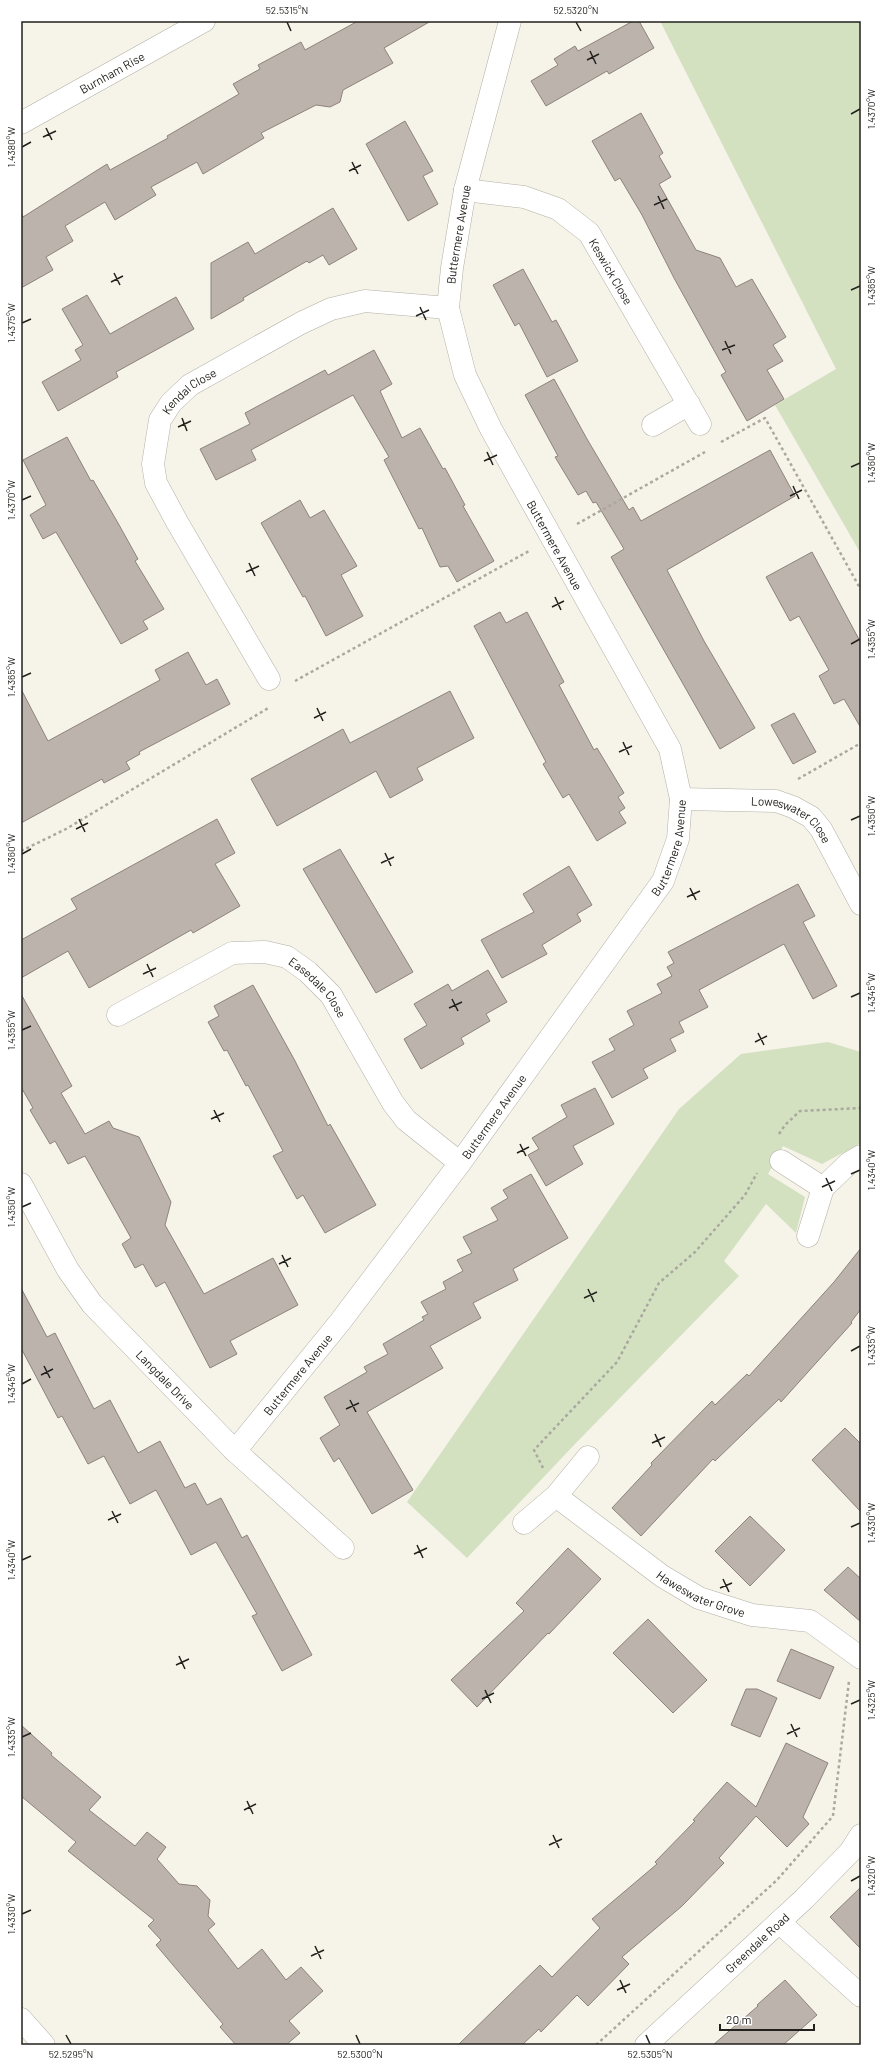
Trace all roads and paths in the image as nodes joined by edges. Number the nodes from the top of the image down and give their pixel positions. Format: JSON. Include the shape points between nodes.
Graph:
{"nodes":[{"id":1,"x":204,"y":21,"type":"edge"},
{"id":2,"x":510,"y":21,"type":"edge"},
{"id":3,"x":21,"y":123,"type":"edge"},
{"id":4,"x":465,"y":190,"type":"junction"},
{"id":5,"x":448,"y":308,"type":"junction"},
{"id":6,"x":689,"y":404,"type":"junction"},
{"id":7,"x":700,"y":424,"type":"dead end"},
{"id":8,"x":653,"y":425,"type":"dead end"},
{"id":9,"x":718,"y":444,"type":"dead end"},
{"id":10,"x":712,"y":448,"type":"dead end"},
{"id":11,"x":552,"y":538,"type":"junction"},
{"id":12,"x":861,"y":590,"type":"edge"},
{"id":13,"x":273,"y":685,"type":"junction"},
{"id":14,"x":861,"y":743,"type":"edge"},
{"id":15,"x":682,"y":799,"type":"junction"},
{"id":16,"x":759,"y":800,"type":"junction"},
{"id":17,"x":21,"y":850,"type":"edge"},
{"id":18,"x":861,"y":904,"type":"edge"},
{"id":19,"x":118,"y":1015,"type":"dead end"},
{"id":20,"x":861,"y":1108,"type":"edge"},
{"id":21,"x":777,"y":1137,"type":"dead end"},
{"id":22,"x":861,"y":1156,"type":"edge"},
{"id":23,"x":781,"y":1161,"type":"dead end"},
{"id":24,"x":460,"y":1163,"type":"junction"},
{"id":25,"x":759,"y":1170,"type":"dead end"},
{"id":26,"x":21,"y":1184,"type":"edge"},
{"id":27,"x":823,"y":1188,"type":"junction"},
{"id":28,"x":808,"y":1236,"type":"dead end"},
{"id":29,"x":235,"y":1451,"type":"junction"},
{"id":30,"x":588,"y":1457,"type":"dead end"},
{"id":31,"x":556,"y":1496,"type":"junction"},
{"id":32,"x":524,"y":1523,"type":"dead end"},
{"id":33,"x":343,"y":1548,"type":"dead end"},
{"id":34,"x":857,"y":1654,"type":"edge"},
{"id":35,"x":861,"y":1835,"type":"edge"},
{"id":36,"x":779,"y":1922,"type":"junction"},
{"id":37,"x":861,"y":1996,"type":"edge"},
{"id":38,"x":21,"y":2020,"type":"edge"},
{"id":39,"x":44,"y":2045,"type":"edge"},
{"id":40,"x":596,"y":2045,"type":"edge"},
{"id":41,"x":646,"y":2045,"type":"edge"}],
"edges":[{"from":1,"to":3,"type":"street","name":"Burnham Rise"},
{"from":2,"to":4,"type":"street","name":"Buttermere Avenue"},
{"from":4,"to":5,"type":"street","name":"Buttermere Avenue"},
{"from":4,"to":6,"type":"street","name":"Keswick Close","via":[[524,197],[558,209],[588,233]]},
{"from":5,"to":11,"type":"street","name":"Buttermere Avenue","via":[[465,375],[491,429]]},
{"from":5,"to":13,"type":"street","name":"Kendal Close","via":[[365,300],[331,309],[190,385],[171,403],[160,420],[153,464],[156,483]]},
{"from":6,"to":7,"type":"street","name":"Keswick Close"},
{"from":6,"to":8,"type":"street"},
{"from":9,"to":12,"type":"path","via":[[765,418]]},
{"from":10,"to":11,"type":"path"},
{"from":11,"to":13,"type":"path"},
{"from":11,"to":15,"type":"street","name":"Buttermere Avenue","via":[[670,749]]},
{"from":13,"to":17,"type":"path","via":[[284,699],[66,829]]},
{"from":14,"to":16,"type":"path"},
{"from":15,"to":16,"type":"street","name":"Loweswater Close"},
{"from":15,"to":24,"type":"street","name":"Buttermere Avenue","via":[[678,839],[663,881]]},
{"from":16,"to":18,"type":"street","name":"Loweswater Close","via":[[776,801],[811,817],[821,830]]},
{"from":19,"to":24,"type":"street","name":"Easedale Close","via":[[232,953],[264,952],[287,958],[308,972],[332,995],[393,1103],[406,1120]]},
{"from":20,"to":21,"type":"path","via":[[800,1111],[785,1124]]},
{"from":22,"to":27,"type":"street","via":[[849,1163]]},
{"from":23,"to":27,"type":"street"},
{"from":24,"to":29,"type":"street","name":"Buttermere Avenue","via":[[340,1322]]},
{"from":25,"to":31,"type":"path","via":[[735,1207],[694,1252],[659,1283],[617,1362],[534,1450]]},
{"from":26,"to":29,"type":"street","name":"Langdale Drive","via":[[68,1270],[92,1304]]},
{"from":27,"to":28,"type":"street"},
{"from":29,"to":33,"type":"street","name":"Langdale Drive"},
{"from":30,"to":31,"type":"street"},
{"from":31,"to":32,"type":"street"},
{"from":31,"to":34,"type":"street","name":"Haweswater Grove","via":[[662,1576],[699,1598],[752,1615],[810,1621]]},
{"from":34,"to":40,"type":"path","via":[[833,1816],[777,1880]]},
{"from":35,"to":36,"type":"street","name":"Greendale Road","via":[[844,1857]]},
{"from":36,"to":37,"type":"street"},
{"from":36,"to":41,"type":"street","name":"Greendale Road"},
{"from":38,"to":39,"type":"street"}]}
